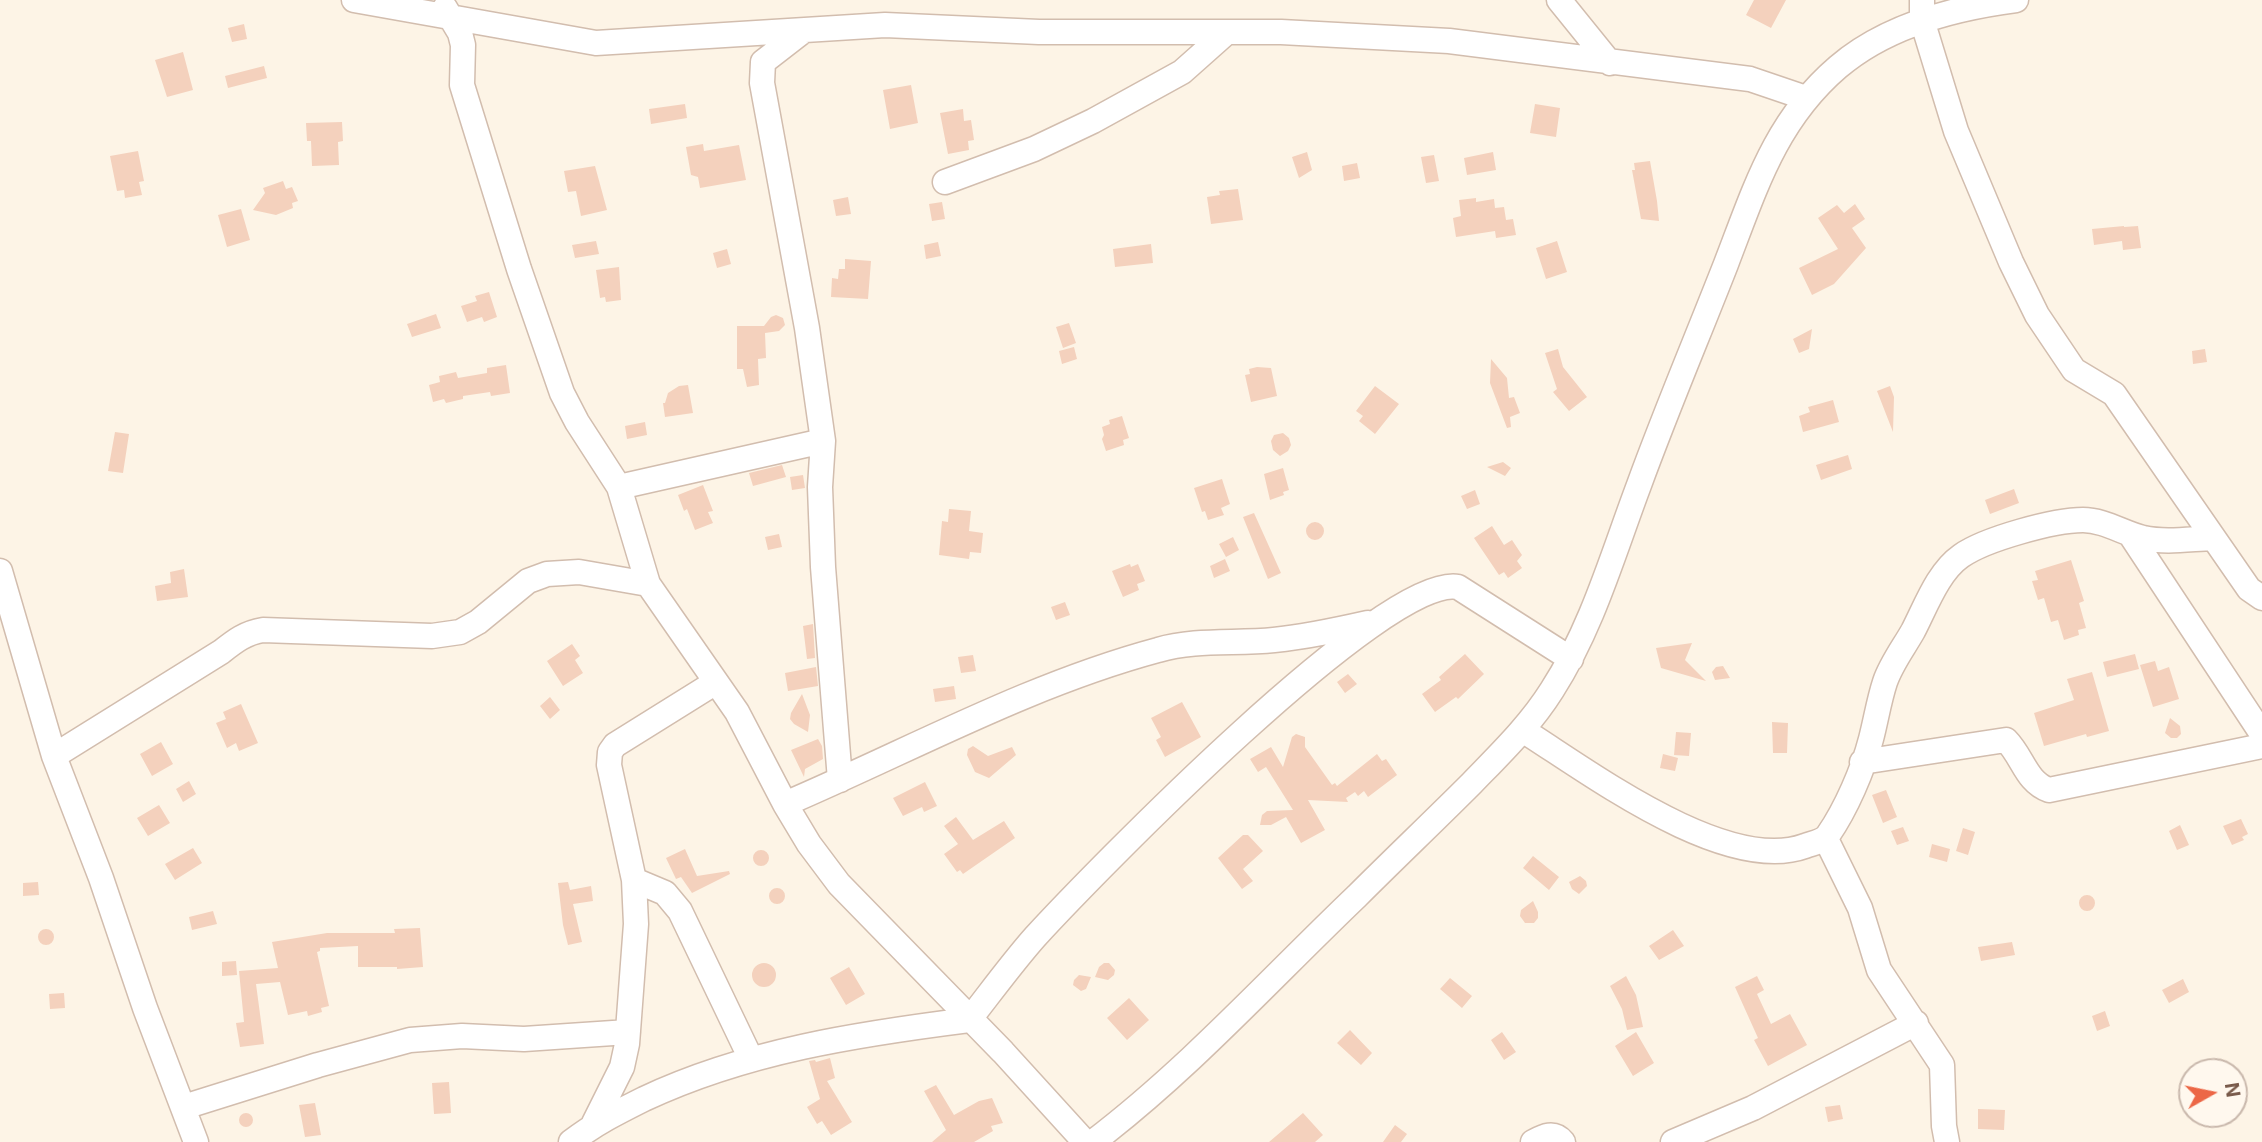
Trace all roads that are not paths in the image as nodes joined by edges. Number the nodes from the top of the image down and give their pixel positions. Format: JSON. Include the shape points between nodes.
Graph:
{"nodes":[{"id":1,"x":354,"y":0,"type":"edge"},
{"id":2,"x":1559,"y":0,"type":"edge"},
{"id":3,"x":2016,"y":0,"type":"edge"},
{"id":4,"x":445,"y":8,"type":"edge"},
{"id":5,"x":1922,"y":10,"type":"edge"},
{"id":6,"x":804,"y":31,"type":"junction"},
{"id":7,"x":1227,"y":32,"type":"junction"},
{"id":8,"x":1610,"y":63,"type":"junction"},
{"id":9,"x":1806,"y":98,"type":"junction"},
{"id":10,"x":945,"y":182,"type":"dead end"},
{"id":11,"x":823,"y":441,"type":"junction"},
{"id":12,"x":618,"y":487,"type":"junction"},
{"id":13,"x":2130,"y":534,"type":"junction"},
{"id":14,"x":2212,"y":538,"type":"junction"},
{"id":15,"x":0,"y":571,"type":"edge"},
{"id":16,"x":648,"y":584,"type":"junction"},
{"id":17,"x":2262,"y":597,"type":"edge"},
{"id":18,"x":1372,"y":623,"type":"junction"},
{"id":19,"x":1571,"y":659,"type":"junction"},
{"id":20,"x":716,"y":682,"type":"junction"},
{"id":21,"x":1524,"y":731,"type":"junction"},
{"id":22,"x":2262,"y":734,"type":"edge"},
{"id":23,"x":2262,"y":746,"type":"edge"},
{"id":24,"x":54,"y":756,"type":"junction"},
{"id":25,"x":1863,"y":762,"type":"junction"},
{"id":26,"x":840,"y":780,"type":"junction"},
{"id":27,"x":785,"y":804,"type":"junction"},
{"id":28,"x":1826,"y":839,"type":"junction"},
{"id":29,"x":634,"y":880,"type":"junction"},
{"id":30,"x":969,"y":1020,"type":"junction"},
{"id":31,"x":1916,"y":1023,"type":"junction"},
{"id":32,"x":628,"y":1032,"type":"junction"},
{"id":33,"x":751,"y":1059,"type":"junction"},
{"id":34,"x":184,"y":1107,"type":"junction"},
{"id":35,"x":594,"y":1123,"type":"junction"},
{"id":36,"x":196,"y":1142,"type":"edge"},
{"id":37,"x":571,"y":1142,"type":"edge"},
{"id":38,"x":1085,"y":1142,"type":"edge"},
{"id":39,"x":1093,"y":1142,"type":"edge"},
{"id":40,"x":1533,"y":1142,"type":"edge"},
{"id":41,"x":1563,"y":1142,"type":"edge"},
{"id":42,"x":1673,"y":1142,"type":"edge"},
{"id":43,"x":1947,"y":1142,"type":"edge"}],
"edges":[{"from":1,"to":4,"type":"street"},
{"from":2,"to":8,"type":"street"},
{"from":3,"to":5,"type":"street"},
{"from":4,"to":6,"type":"street","via":[[596,43]]},
{"from":4,"to":12,"type":"street","via":[[460,33],[462,85],[562,393]]},
{"from":5,"to":9,"type":"street","via":[[1840,65]]},
{"from":5,"to":14,"type":"street","via":[[1956,131],[2037,315],[2074,370],[2114,394]]},
{"from":6,"to":7,"type":"street","via":[[885,25],[1039,32]]},
{"from":6,"to":11,"type":"street","via":[[763,62],[762,83]]},
{"from":7,"to":8,"type":"street","via":[[1449,41]]},
{"from":7,"to":10,"type":"street","via":[[1182,72],[1093,121]]},
{"from":8,"to":9,"type":"street","via":[[1750,79]]},
{"from":9,"to":19,"type":"street","via":[[1763,167]]},
{"from":11,"to":12,"type":"street"},
{"from":11,"to":26,"type":"street","via":[[823,567]]},
{"from":12,"to":16,"type":"street"},
{"from":13,"to":14,"type":"street","via":[[2165,541]]},
{"from":13,"to":22,"type":"street"},
{"from":13,"to":25,"type":"street","via":[[2096,522],[2069,521],[2015,534],[1961,556],[1945,571],[1885,680]]},
{"from":14,"to":17,"type":"street","via":[[2249,589]]},
{"from":15,"to":24,"type":"street"},
{"from":16,"to":20,"type":"street"},
{"from":16,"to":24,"type":"street","via":[[579,572],[547,575],[528,581],[460,632],[432,636],[252,632]]},
{"from":18,"to":19,"type":"street","via":[[1437,587],[1449,585]]},
{"from":18,"to":26,"type":"street","via":[[1305,636],[1179,645],[1150,652],[1019,698]]},
{"from":18,"to":30,"type":"street","via":[[1257,717],[1102,868],[1034,938]]},
{"from":19,"to":21,"type":"street"},
{"from":20,"to":27,"type":"street","via":[[737,712]]},
{"from":20,"to":29,"type":"street","via":[[610,752]]},
{"from":21,"to":28,"type":"street","via":[[1618,791],[1719,841],[1760,852],[1792,851]]},
{"from":21,"to":39,"type":"street","via":[[1171,1079]]},
{"from":23,"to":25,"type":"street","via":[[2049,790],[2029,776],[2006,740]]},
{"from":24,"to":34,"type":"street"},
{"from":25,"to":28,"type":"street","via":[[1846,806]]},
{"from":26,"to":27,"type":"street"},
{"from":27,"to":30,"type":"street","via":[[839,884]]},
{"from":28,"to":31,"type":"street","via":[[1860,908],[1879,970]]},
{"from":29,"to":32,"type":"street","via":[[636,924]]},
{"from":29,"to":33,"type":"street","via":[[665,893],[680,911]]},
{"from":30,"to":33,"type":"street","via":[[890,1030]]},
{"from":30,"to":38,"type":"street"},
{"from":31,"to":42,"type":"street","via":[[1753,1108]]},
{"from":31,"to":43,"type":"street","via":[[1941,1065]]},
{"from":32,"to":34,"type":"street","via":[[410,1040]]},
{"from":32,"to":35,"type":"street","via":[[622,1067]]},
{"from":33,"to":35,"type":"street","via":[[697,1076]]},
{"from":34,"to":36,"type":"street"},
{"from":35,"to":37,"type":"street"},
{"from":40,"to":41,"type":"street","via":[[1546,1135]]}]}
